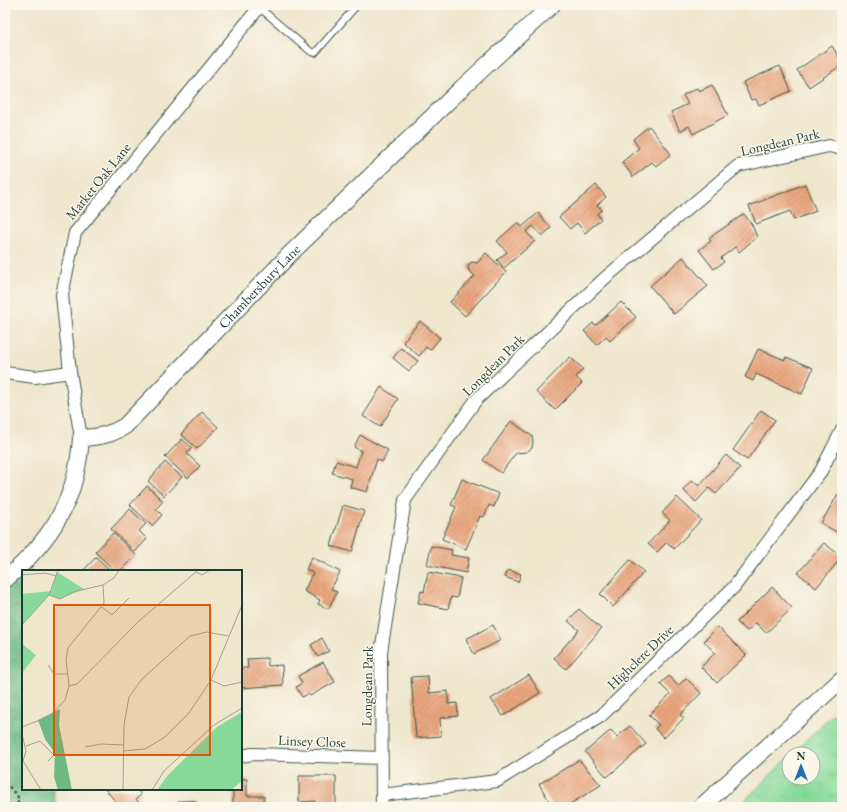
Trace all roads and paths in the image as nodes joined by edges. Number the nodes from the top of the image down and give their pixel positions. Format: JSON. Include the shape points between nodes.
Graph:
{"nodes":[{"id":1,"x":357,"y":5,"type":"edge"},
{"id":2,"x":552,"y":5,"type":"edge"},
{"id":3,"x":260,"y":6,"type":"edge"},
{"id":4,"x":842,"y":148,"type":"edge"},
{"id":5,"x":70,"y":372,"type":"junction"},
{"id":6,"x":5,"y":373,"type":"edge"},
{"id":7,"x":842,"y":430,"type":"edge"},
{"id":8,"x":81,"y":438,"type":"junction"},
{"id":9,"x":5,"y":580,"type":"edge"},
{"id":10,"x":842,"y":679,"type":"edge"},
{"id":11,"x":242,"y":756,"type":"edge"},
{"id":12,"x":382,"y":758,"type":"junction"},
{"id":13,"x":5,"y":782,"type":"edge"},
{"id":14,"x":382,"y":801,"type":"edge"},
{"id":15,"x":18,"y":807,"type":"edge"},
{"id":16,"x":701,"y":807,"type":"edge"}],
"edges":[{"from":1,"to":3,"type":"lane","via":[[315,52],[310,51]]},
{"from":2,"to":8,"type":"street","name":"Chambersbury Lane","via":[[290,254],[125,426],[101,437]]},
{"from":3,"to":5,"type":"street","name":"Market Oak Lane","via":[[75,233],[62,295]]},
{"from":4,"to":12,"type":"street","name":"Longdean Park","via":[[829,146],[738,166],[605,278],[476,400],[405,500],[381,652]]},
{"from":5,"to":6,"type":"street","via":[[35,377]]},
{"from":5,"to":8,"type":"street","name":"Market Oak Lane"},
{"from":7,"to":14,"type":"street","name":"Highclere Drive","via":[[821,471],[734,587],[601,716],[497,781]]},
{"from":8,"to":9,"type":"street","via":[[77,476],[60,516],[40,544]]},
{"from":10,"to":16,"type":"street"},
{"from":11,"to":12,"type":"street","name":"Linsey Close","via":[[253,754]]},
{"from":12,"to":14,"type":"street","name":"Longdean Park"},
{"from":13,"to":15,"type":"path","via":[[18,797]]}]}
